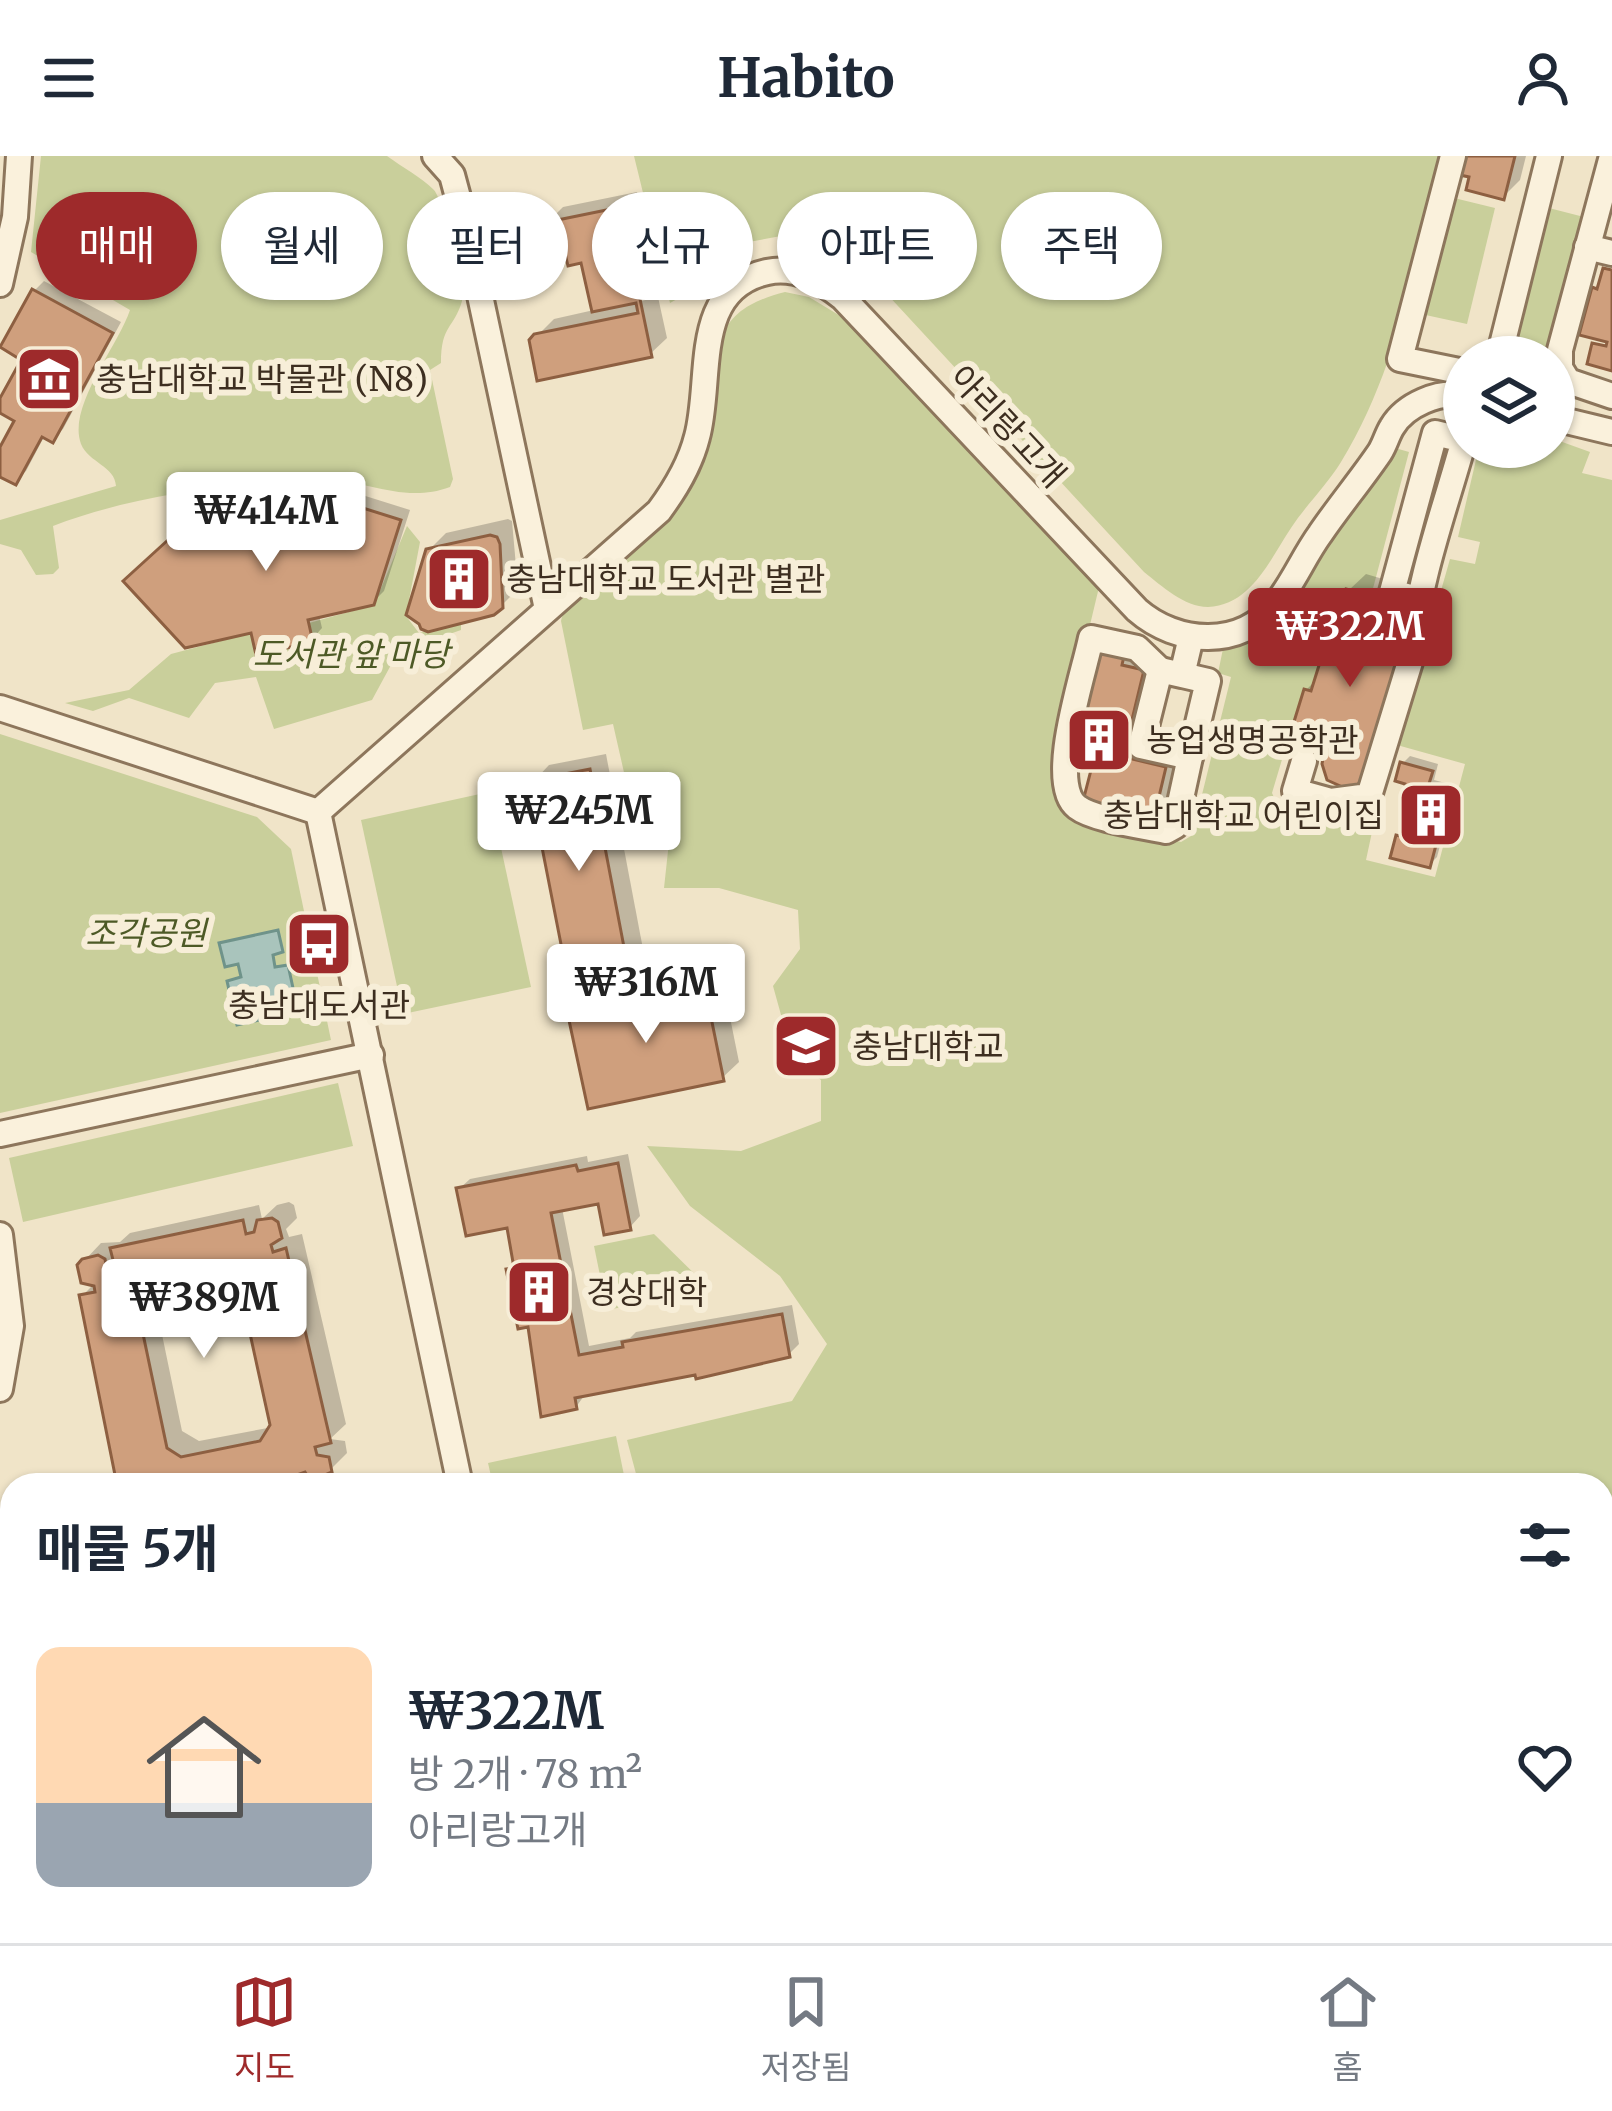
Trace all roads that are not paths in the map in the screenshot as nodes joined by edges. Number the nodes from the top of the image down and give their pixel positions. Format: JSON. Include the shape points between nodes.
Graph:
{"nodes":[{"id":1,"x":19,"y":156,"type":"edge"},
{"id":2,"x":435,"y":156,"type":"edge"},
{"id":3,"x":1453,"y":156,"type":"edge"},
{"id":4,"x":1549,"y":156,"type":"edge"},
{"id":5,"x":1612,"y":156,"type":"edge"},
{"id":6,"x":1571,"y":196,"type":"dead end"},
{"id":7,"x":1599,"y":204,"type":"junction"},
{"id":8,"x":1600,"y":250,"type":"edge"},
{"id":9,"x":0,"y":284,"type":"edge"},
{"id":10,"x":1504,"y":336,"type":"edge"},
{"id":11,"x":1566,"y":336,"type":"edge"},
{"id":12,"x":1443,"y":368,"type":"edge"},
{"id":13,"x":1575,"y":383,"type":"edge"},
{"id":14,"x":1612,"y":396,"type":"edge"},
{"id":15,"x":1443,"y":397,"type":"edge"},
{"id":16,"x":1575,"y":423,"type":"edge"},
{"id":17,"x":1612,"y":432,"type":"edge"},
{"id":18,"x":1422,"y":600,"type":"junction"},
{"id":19,"x":547,"y":609,"type":"junction"},
{"id":20,"x":1191,"y":638,"type":"junction"},
{"id":21,"x":1171,"y":672,"type":"junction"},
{"id":22,"x":0,"y":708,"type":"edge"},
{"id":23,"x":1190,"y":757,"type":"junction"},
{"id":24,"x":1304,"y":761,"type":"dead end"},
{"id":25,"x":318,"y":812,"type":"junction"},
{"id":26,"x":371,"y":1055,"type":"junction"},
{"id":27,"x":0,"y":1134,"type":"edge"},
{"id":28,"x":0,"y":1235,"type":"edge"},
{"id":29,"x":0,"y":1389,"type":"edge"},
{"id":30,"x":458,"y":1473,"type":"edge"}],
"edges":[{"from":1,"to":9,"type":"street"},
{"from":2,"to":19,"type":"street","via":[[452,175],[463,216]]},
{"from":3,"to":12,"type":"street","via":[[1400,359]]},
{"from":4,"to":10,"type":"street"},
{"from":5,"to":7,"type":"street"},
{"from":6,"to":7,"type":"street"},
{"from":7,"to":8,"type":"street"},
{"from":8,"to":11,"type":"street"},
{"from":13,"to":14,"type":"street"},
{"from":15,"to":20,"type":"street","via":[[1396,422],[1272,609],[1238,632]]},
{"from":16,"to":17,"type":"street"},
{"from":18,"to":18,"type":"street","via":[[1464,440],[1435,433],[1392,592]]},
{"from":18,"to":24,"type":"street","via":[[1369,796],[1331,801],[1295,791]]},
{"from":19,"to":20,"type":"street","name":"아리랑고개","via":[[671,495],[701,422],[710,332],[723,298],[763,273],[797,272],[856,311],[1137,610]]},
{"from":19,"to":25,"type":"street","name":"아리랑고개"},
{"from":20,"to":21,"type":"street"},
{"from":21,"to":23,"type":"street","via":[[1208,681]]},
{"from":21,"to":23,"type":"street","via":[[1142,746]]},
{"from":21,"to":23,"type":"street","via":[[1137,648],[1091,638],[1062,769],[1069,800],[1080,811],[1166,831],[1175,826]]},
{"from":22,"to":25,"type":"street"},
{"from":25,"to":26,"type":"street"},
{"from":26,"to":27,"type":"street"},
{"from":26,"to":30,"type":"street"},
{"from":28,"to":29,"type":"street","via":[[11,1326]]}]}
